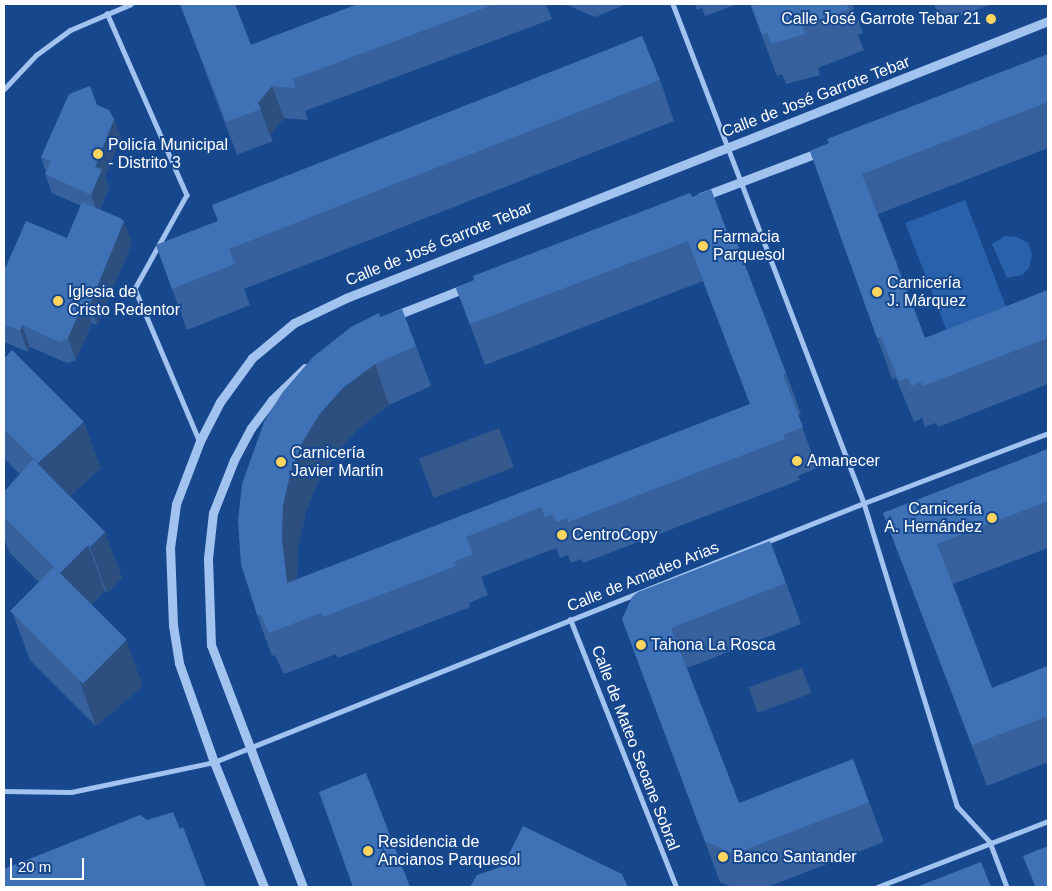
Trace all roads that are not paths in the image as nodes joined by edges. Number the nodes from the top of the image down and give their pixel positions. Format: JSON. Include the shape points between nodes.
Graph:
{"nodes":[{"id":1,"x":131,"y":4,"type":"edge"},
{"id":2,"x":673,"y":4,"type":"edge"},
{"id":3,"x":107,"y":12,"type":"junction"},
{"id":4,"x":1048,"y":21,"type":"edge"},
{"id":5,"x":4,"y":90,"type":"edge"},
{"id":6,"x":831,"y":147,"type":"edge"},
{"id":7,"x":727,"y":148,"type":"junction"},
{"id":8,"x":739,"y":182,"type":"junction"},
{"id":9,"x":693,"y":200,"type":"edge"},
{"id":10,"x":477,"y":284,"type":"edge"},
{"id":11,"x":388,"y":318,"type":"edge"},
{"id":12,"x":311,"y":364,"type":"edge"},
{"id":13,"x":1048,"y":434,"type":"edge"},
{"id":14,"x":200,"y":441,"type":"junction"},
{"id":15,"x":864,"y":503,"type":"junction"},
{"id":16,"x":570,"y":619,"type":"junction"},
{"id":17,"x":248,"y":747,"type":"junction"},
{"id":18,"x":214,"y":762,"type":"junction"},
{"id":19,"x":4,"y":791,"type":"edge"},
{"id":20,"x":1048,"y":821,"type":"edge"},
{"id":21,"x":990,"y":842,"type":"junction"},
{"id":22,"x":264,"y":887,"type":"edge"},
{"id":23,"x":303,"y":887,"type":"edge"},
{"id":24,"x":676,"y":887,"type":"edge"},
{"id":25,"x":876,"y":887,"type":"edge"},
{"id":26,"x":1007,"y":887,"type":"edge"}],
"edges":[{"from":1,"to":3,"type":"street"},
{"from":2,"to":7,"type":"street"},
{"from":3,"to":5,"type":"street","via":[[70,30],[43,50]]},
{"from":3,"to":14,"type":"street","via":[[186,195],[135,289]]},
{"from":4,"to":7,"type":"street","name":"Calle de José Garrote Tebar"},
{"from":6,"to":8,"type":"street"},
{"from":7,"to":8,"type":"street"},
{"from":7,"to":14,"type":"street","name":"Calle de José Garrote Tebar","via":[[410,271],[294,323],[252,358],[220,402]]},
{"from":8,"to":9,"type":"street"},
{"from":8,"to":15,"type":"street"},
{"from":10,"to":11,"type":"street"},
{"from":12,"to":17,"type":"street","via":[[272,400],[251,428],[227,476],[214,512],[208,558],[211,645]]},
{"from":13,"to":15,"type":"street","name":"Calle de Amadeo Arias"},
{"from":14,"to":18,"type":"street","name":"Calle de José Garrote Tebar","via":[[176,504],[170,548],[173,625],[179,663]]},
{"from":15,"to":16,"type":"street","name":"Calle de Amadeo Arias"},
{"from":15,"to":21,"type":"street","via":[[957,806]]},
{"from":16,"to":17,"type":"street","name":"Calle de Amadeo Arias"},
{"from":16,"to":24,"type":"street","name":"Calle de Mateo Seoane Sobral"},
{"from":17,"to":18,"type":"street","name":"Calle de Amadeo Arias"},
{"from":17,"to":23,"type":"street"},
{"from":18,"to":19,"type":"street","name":"Calle de Amadeo Arias","via":[[71,792]]},
{"from":18,"to":22,"type":"street","name":"Calle de José Garrote Tebar"},
{"from":20,"to":21,"type":"street"},
{"from":21,"to":25,"type":"street"},
{"from":21,"to":26,"type":"street"}]}
